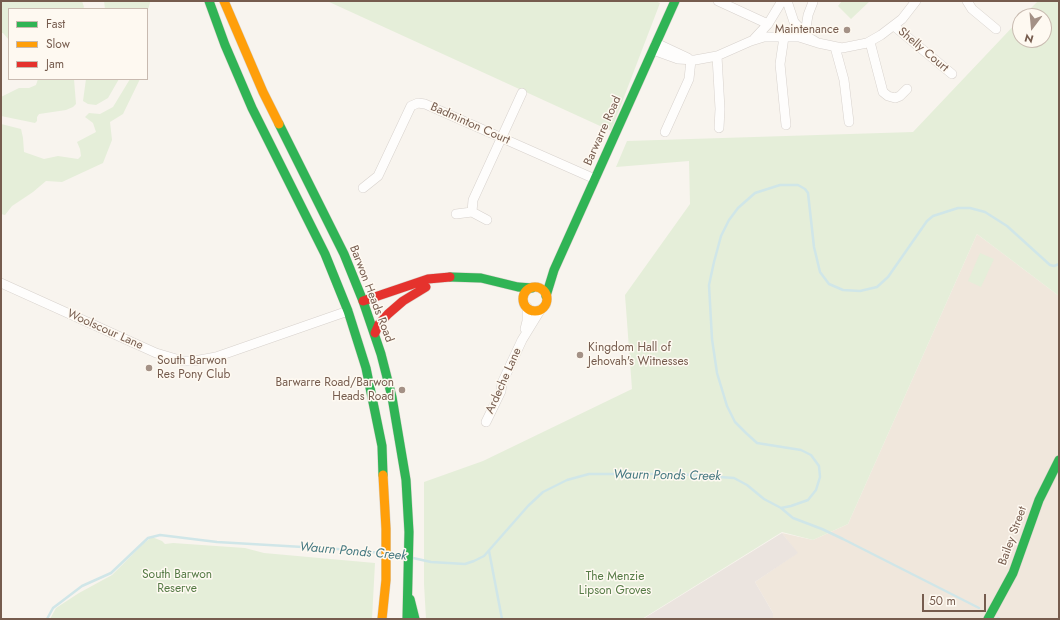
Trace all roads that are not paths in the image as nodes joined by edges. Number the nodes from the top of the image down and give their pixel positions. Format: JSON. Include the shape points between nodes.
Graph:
{"nodes":[{"id":1,"x":209,"y":1,"type":"edge"},
{"id":2,"x":224,"y":1,"type":"edge"},
{"id":3,"x":675,"y":1,"type":"edge"},
{"id":4,"x":718,"y":1,"type":"edge"},
{"id":5,"x":782,"y":1,"type":"edge"},
{"id":6,"x":787,"y":1,"type":"edge"},
{"id":7,"x":916,"y":1,"type":"edge"},
{"id":8,"x":967,"y":1,"type":"edge"},
{"id":9,"x":813,"y":2,"type":"dead end"},
{"id":10,"x":768,"y":24,"type":"junction"},
{"id":11,"x":894,"y":26,"type":"junction"},
{"id":12,"x":996,"y":29,"type":"dead end"},
{"id":13,"x":805,"y":34,"type":"junction"},
{"id":14,"x":784,"y":37,"type":"junction"},
{"id":15,"x":870,"y":42,"type":"junction"},
{"id":16,"x":746,"y":43,"type":"junction"},
{"id":17,"x":818,"y":43,"type":"junction"},
{"id":18,"x":654,"y":46,"type":"junction"},
{"id":19,"x":835,"y":47,"type":"junction"},
{"id":20,"x":717,"y":56,"type":"junction"},
{"id":21,"x":691,"y":60,"type":"junction"},
{"id":22,"x":952,"y":74,"type":"dead end"},
{"id":23,"x":907,"y":90,"type":"dead end"},
{"id":24,"x":522,"y":93,"type":"dead end"},
{"id":25,"x":849,"y":122,"type":"dead end"},
{"id":26,"x":786,"y":125,"type":"dead end"},
{"id":27,"x":719,"y":128,"type":"dead end"},
{"id":28,"x":665,"y":132,"type":"dead end"},
{"id":29,"x":501,"y":138,"type":"junction"},
{"id":30,"x":595,"y":179,"type":"junction"},
{"id":31,"x":363,"y":188,"type":"dead end"},
{"id":32,"x":472,"y":212,"type":"junction"},
{"id":33,"x":456,"y":214,"type":"dead end"},
{"id":34,"x":487,"y":220,"type":"dead end"},
{"id":35,"x":554,"y":270,"type":"junction"},
{"id":36,"x":461,"y":277,"type":"junction"},
{"id":37,"x":487,"y":280,"type":"junction"},
{"id":38,"x":1,"y":283,"type":"edge"},
{"id":39,"x":426,"y":287,"type":"junction"},
{"id":40,"x":534,"y":288,"type":"junction"},
{"id":41,"x":546,"y":296,"type":"junction"},
{"id":42,"x":525,"y":304,"type":"junction"},
{"id":43,"x":365,"y":305,"type":"junction"},
{"id":44,"x":541,"y":309,"type":"junction"},
{"id":45,"x":348,"y":311,"type":"junction"},
{"id":46,"x":375,"y":333,"type":"junction"},
{"id":47,"x":522,"y":340,"type":"junction"},
{"id":48,"x":486,"y":422,"type":"dead end"},
{"id":49,"x":1059,"y":460,"type":"edge"},
{"id":50,"x":408,"y":595,"type":"junction"},
{"id":51,"x":382,"y":619,"type":"edge"},
{"id":52,"x":407,"y":619,"type":"edge"},
{"id":53,"x":415,"y":619,"type":"edge"},
{"id":54,"x":988,"y":619,"type":"edge"}],
"edges":[{"from":1,"to":45,"type":"main road","via":[[252,108],[322,248]]},
{"from":2,"to":43,"type":"main road","name":"Barwon Heads Road","via":[[263,92],[344,254]]},
{"from":3,"to":18,"type":"main road","name":"Barwarre Road"},
{"from":4,"to":10,"type":"street"},
{"from":5,"to":10,"type":"street"},
{"from":6,"to":13,"type":"street","via":[[793,20]]},
{"from":7,"to":11,"type":"street"},
{"from":8,"to":12,"type":"street","via":[[972,10]]},
{"from":9,"to":13,"type":"street"},
{"from":10,"to":16,"type":"street"},
{"from":11,"to":15,"type":"street"},
{"from":11,"to":22,"type":"street","name":"Shelly Court"},
{"from":13,"to":17,"type":"street"},
{"from":14,"to":16,"type":"street","via":[[761,38]]},
{"from":14,"to":17,"type":"street"},
{"from":14,"to":26,"type":"street","via":[[780,64]]},
{"from":15,"to":19,"type":"street"},
{"from":15,"to":23,"type":"street","via":[[883,92],[895,98]]},
{"from":16,"to":20,"type":"street"},
{"from":17,"to":19,"type":"street"},
{"from":18,"to":21,"type":"street"},
{"from":18,"to":30,"type":"main road","name":"Barwarre Road"},
{"from":19,"to":25,"type":"street","via":[[844,80]]},
{"from":20,"to":21,"type":"street"},
{"from":20,"to":27,"type":"street"},
{"from":21,"to":28,"type":"street","via":[[690,78]]},
{"from":24,"to":29,"type":"street"},
{"from":29,"to":30,"type":"street","name":"Badminton Court"},
{"from":29,"to":31,"type":"street","name":"Badminton Court","via":[[426,104],[418,103],[411,106],[408,111],[378,176]]},
{"from":29,"to":32,"type":"street","via":[[473,200]]},
{"from":30,"to":35,"type":"main road","name":"Barwarre Road"},
{"from":32,"to":33,"type":"street"},
{"from":32,"to":34,"type":"street"},
{"from":35,"to":40,"type":"main road","name":"Barwarre Road","via":[[545,281]]},
{"from":35,"to":41,"type":"main road","name":"Barwarre Road"},
{"from":36,"to":37,"type":"main road"},
{"from":36,"to":39,"type":"main road"},
{"from":36,"to":43,"type":"main road","via":[[428,279]]},
{"from":37,"to":40,"type":"main road"},
{"from":37,"to":42,"type":"main road","via":[[506,288]]},
{"from":38,"to":45,"type":"street","name":"Woolscour Lane","via":[[156,353],[183,361],[216,357]]},
{"from":39,"to":43,"type":"main road"},
{"from":39,"to":46,"type":"main road","via":[[388,314]]},
{"from":40,"to":41,"type":"main road","via":[[542,290]]},
{"from":40,"to":42,"type":"main road","via":[[526,292]]},
{"from":41,"to":44,"type":"main road","via":[[546,304]]},
{"from":42,"to":44,"type":"main road","via":[[534,311]]},
{"from":42,"to":47,"type":"street","name":"Ardeche Lane","via":[[527,321]]},
{"from":43,"to":45,"type":"main road"},
{"from":43,"to":46,"type":"main road","name":"Barwon Heads Road"},
{"from":44,"to":47,"type":"street","name":"Ardeche Lane"},
{"from":45,"to":51,"type":"main road","via":[[366,368],[382,446],[386,529],[386,580]]},
{"from":46,"to":50,"type":"main road","name":"Barwon Heads Road","via":[[392,397],[404,462],[409,532]]},
{"from":47,"to":48,"type":"street","name":"Ardeche Lane"},
{"from":49,"to":54,"type":"main road","name":"Bailey Street","via":[[1039,500],[1013,573]]},
{"from":50,"to":52,"type":"main road","name":"Barwon Heads Road"},
{"from":50,"to":53,"type":"main road"}]}
